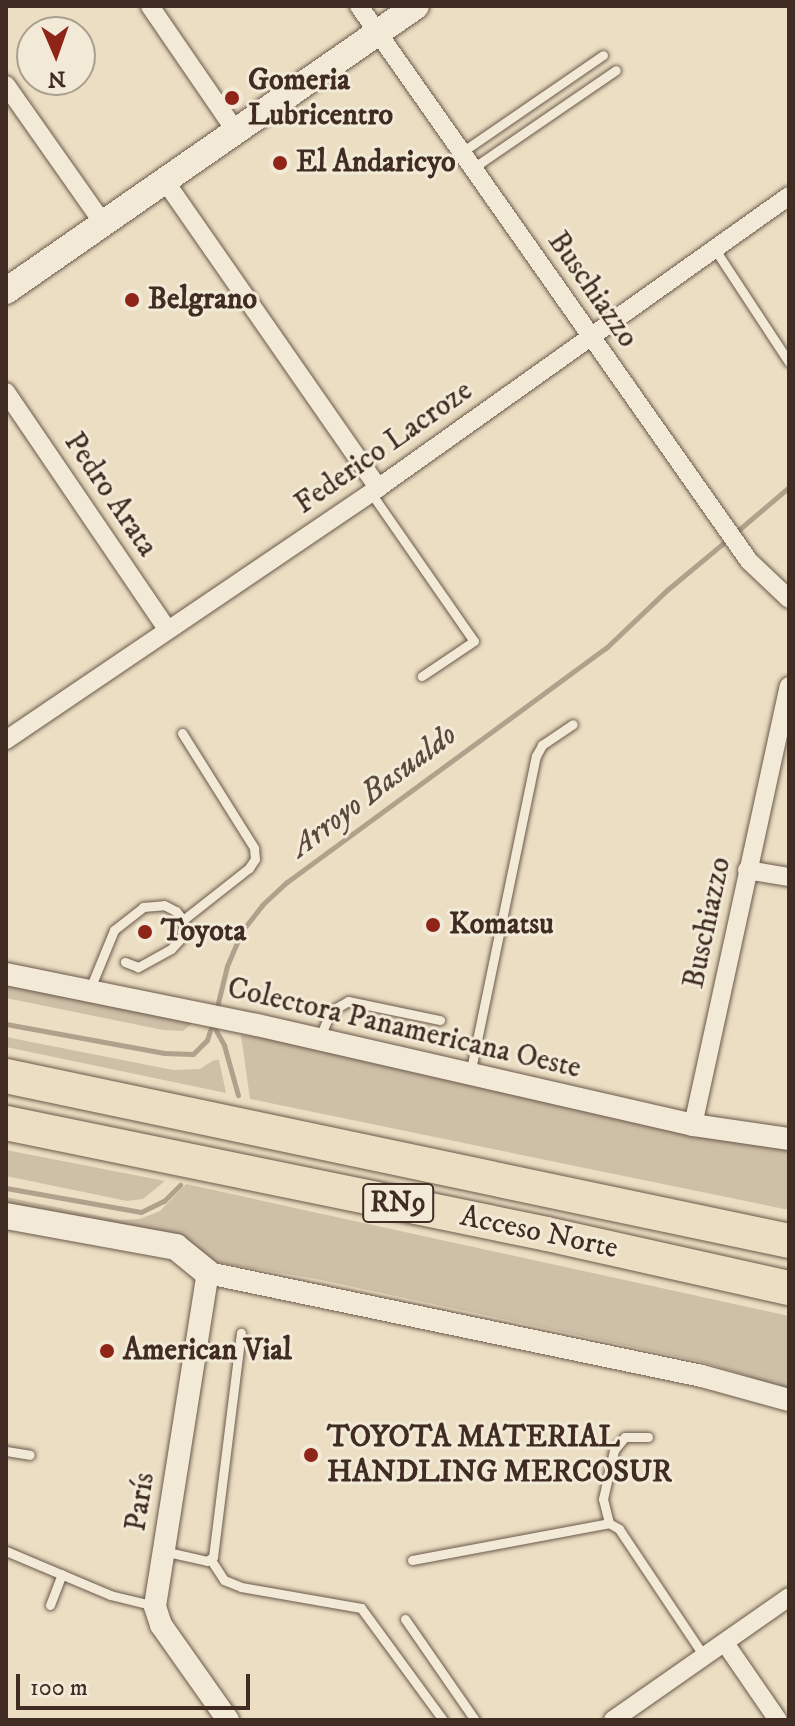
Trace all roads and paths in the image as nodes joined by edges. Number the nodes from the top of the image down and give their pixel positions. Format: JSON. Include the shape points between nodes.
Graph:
{"nodes":[{"id":1,"x":150,"y":6,"type":"edge"},
{"id":2,"x":359,"y":6,"type":"edge"},
{"id":3,"x":416,"y":6,"type":"edge"},
{"id":4,"x":378,"y":33,"type":"junction"},
{"id":5,"x":603,"y":55,"type":"dead end"},
{"id":6,"x":616,"y":70,"type":"dead end"},
{"id":7,"x":6,"y":85,"type":"edge"},
{"id":8,"x":235,"y":130,"type":"junction"},
{"id":9,"x":462,"y":152,"type":"junction"},
{"id":10,"x":473,"y":168,"type":"junction"},
{"id":11,"x":165,"y":181,"type":"junction"},
{"id":12,"x":789,"y":196,"type":"edge"},
{"id":13,"x":103,"y":223,"type":"junction"},
{"id":14,"x":714,"y":248,"type":"junction"},
{"id":15,"x":6,"y":291,"type":"edge"},
{"id":16,"x":589,"y":336,"type":"junction"},
{"id":17,"x":789,"y":362,"type":"edge"},
{"id":18,"x":6,"y":392,"type":"edge"},
{"id":19,"x":375,"y":490,"type":"junction"},
{"id":20,"x":789,"y":599,"type":"edge"},
{"id":21,"x":167,"y":629,"type":"junction"},
{"id":22,"x":422,"y":676,"type":"dead end"},
{"id":23,"x":789,"y":686,"type":"edge"},
{"id":24,"x":573,"y":724,"type":"dead end"},
{"id":25,"x":182,"y":733,"type":"dead end"},
{"id":26,"x":6,"y":740,"type":"edge"},
{"id":27,"x":747,"y":870,"type":"junction"},
{"id":28,"x":789,"y":877,"type":"edge"},
{"id":29,"x":183,"y":920,"type":"junction"},
{"id":30,"x":125,"y":962,"type":"dead end"},
{"id":31,"x":6,"y":974,"type":"edge"},
{"id":32,"x":89,"y":991,"type":"junction"},
{"id":33,"x":440,"y":1020,"type":"dead end"},
{"id":34,"x":319,"y":1039,"type":"junction"},
{"id":35,"x":470,"y":1074,"type":"junction"},
{"id":36,"x":6,"y":1076,"type":"edge"},
{"id":37,"x":6,"y":1123,"type":"edge"},
{"id":38,"x":693,"y":1125,"type":"junction"},
{"id":39,"x":789,"y":1139,"type":"edge"},
{"id":40,"x":6,"y":1216,"type":"edge"},
{"id":41,"x":6,"y":1233,"type":"edge"},
{"id":42,"x":789,"y":1241,"type":"edge"},
{"id":43,"x":208,"y":1273,"type":"junction"},
{"id":44,"x":789,"y":1288,"type":"edge"},
{"id":45,"x":241,"y":1333,"type":"dead end"},
{"id":46,"x":789,"y":1400,"type":"edge"},
{"id":47,"x":648,"y":1437,"type":"dead end"},
{"id":48,"x":6,"y":1451,"type":"edge"},
{"id":49,"x":30,"y":1455,"type":"dead end"},
{"id":50,"x":609,"y":1523,"type":"junction"},
{"id":51,"x":6,"y":1551,"type":"edge"},
{"id":52,"x":163,"y":1551,"type":"junction"},
{"id":53,"x":211,"y":1560,"type":"junction"},
{"id":54,"x":412,"y":1560,"type":"dead end"},
{"id":55,"x":62,"y":1574,"type":"junction"},
{"id":56,"x":789,"y":1597,"type":"edge"},
{"id":57,"x":50,"y":1605,"type":"dead end"},
{"id":58,"x":155,"y":1606,"type":"junction"},
{"id":59,"x":405,"y":1619,"type":"dead end"},
{"id":60,"x":725,"y":1643,"type":"junction"},
{"id":61,"x":704,"y":1656,"type":"junction"},
{"id":62,"x":226,"y":1719,"type":"edge"},
{"id":63,"x":443,"y":1720,"type":"edge"},
{"id":64,"x":475,"y":1720,"type":"edge"},
{"id":65,"x":613,"y":1720,"type":"edge"},
{"id":66,"x":778,"y":1720,"type":"edge"}],
"edges":[{"from":1,"to":8,"type":"street"},
{"from":2,"to":4,"type":"street","name":"Buschiazzo"},
{"from":3,"to":4,"type":"main road"},
{"from":4,"to":8,"type":"main road"},
{"from":4,"to":9,"type":"street","name":"Buschiazzo"},
{"from":5,"to":9,"type":"lane"},
{"from":6,"to":10,"type":"lane"},
{"from":7,"to":13,"type":"street"},
{"from":8,"to":11,"type":"main road"},
{"from":9,"to":10,"type":"street","name":"Buschiazzo"},
{"from":10,"to":16,"type":"street","name":"Buschiazzo"},
{"from":11,"to":13,"type":"main road"},
{"from":11,"to":19,"type":"street"},
{"from":12,"to":14,"type":"street","name":"Federico Lacroze"},
{"from":13,"to":15,"type":"main road"},
{"from":14,"to":16,"type":"street","name":"Federico Lacroze"},
{"from":14,"to":17,"type":"lane"},
{"from":16,"to":19,"type":"street","name":"Federico Lacroze"},
{"from":16,"to":20,"type":"street","name":"Buschiazzo","via":[[749,561]]},
{"from":18,"to":21,"type":"street","name":"Pedro Arata"},
{"from":19,"to":21,"type":"street","name":"Federico Lacroze"},
{"from":19,"to":22,"type":"lane","via":[[474,641]]},
{"from":21,"to":26,"type":"street","name":"Federico Lacroze"},
{"from":23,"to":27,"type":"street","name":"Buschiazzo"},
{"from":24,"to":35,"type":"lane","via":[[542,745],[536,756]]},
{"from":25,"to":29,"type":"lane","via":[[254,848],[255,859]]},
{"from":27,"to":28,"type":"street"},
{"from":27,"to":38,"type":"street","name":"Buschiazzo"},
{"from":29,"to":30,"type":"lane","via":[[184,935],[171,949],[138,967]]},
{"from":29,"to":32,"type":"lane","via":[[164,905],[143,907],[114,930]]},
{"from":31,"to":32,"type":"street","name":"Colectora Panamericana Oeste"},
{"from":32,"to":34,"type":"street","name":"Colectora Panamericana Oeste"},
{"from":33,"to":34,"type":"lane","via":[[348,1001],[331,1011]]},
{"from":34,"to":35,"type":"street","name":"Colectora Panamericana Oeste"},
{"from":35,"to":38,"type":"street","name":"Colectora Panamericana Oeste"},
{"from":36,"to":42,"type":"highway","name":"Acceso Norte","number":"RN9"},
{"from":37,"to":44,"type":"highway","name":"Acceso Norte","number":"RN9"},
{"from":38,"to":39,"type":"street","name":"Colectora Panamericana Oeste"},
{"from":40,"to":43,"type":"main road","via":[[176,1247]]},
{"from":41,"to":43,"type":"main road"},
{"from":43,"to":46,"type":"street","via":[[659,1366]]},
{"from":43,"to":52,"type":"street","name":"París"},
{"from":45,"to":53,"type":"lane"},
{"from":47,"to":50,"type":"lane","via":[[625,1437],[614,1450],[603,1499]]},
{"from":48,"to":49,"type":"lane"},
{"from":50,"to":54,"type":"lane"},
{"from":50,"to":61,"type":"lane","via":[[619,1529]]},
{"from":51,"to":55,"type":"lane"},
{"from":52,"to":53,"type":"lane"},
{"from":52,"to":58,"type":"street","name":"París"},
{"from":53,"to":63,"type":"lane","via":[[224,1580],[241,1587],[361,1608]]},
{"from":55,"to":57,"type":"lane"},
{"from":55,"to":58,"type":"lane","via":[[129,1602]]},
{"from":56,"to":60,"type":"street"},
{"from":58,"to":62,"type":"street","via":[[161,1625]]},
{"from":59,"to":64,"type":"lane"},
{"from":60,"to":61,"type":"street"},
{"from":60,"to":66,"type":"street"},
{"from":61,"to":65,"type":"street"}]}
